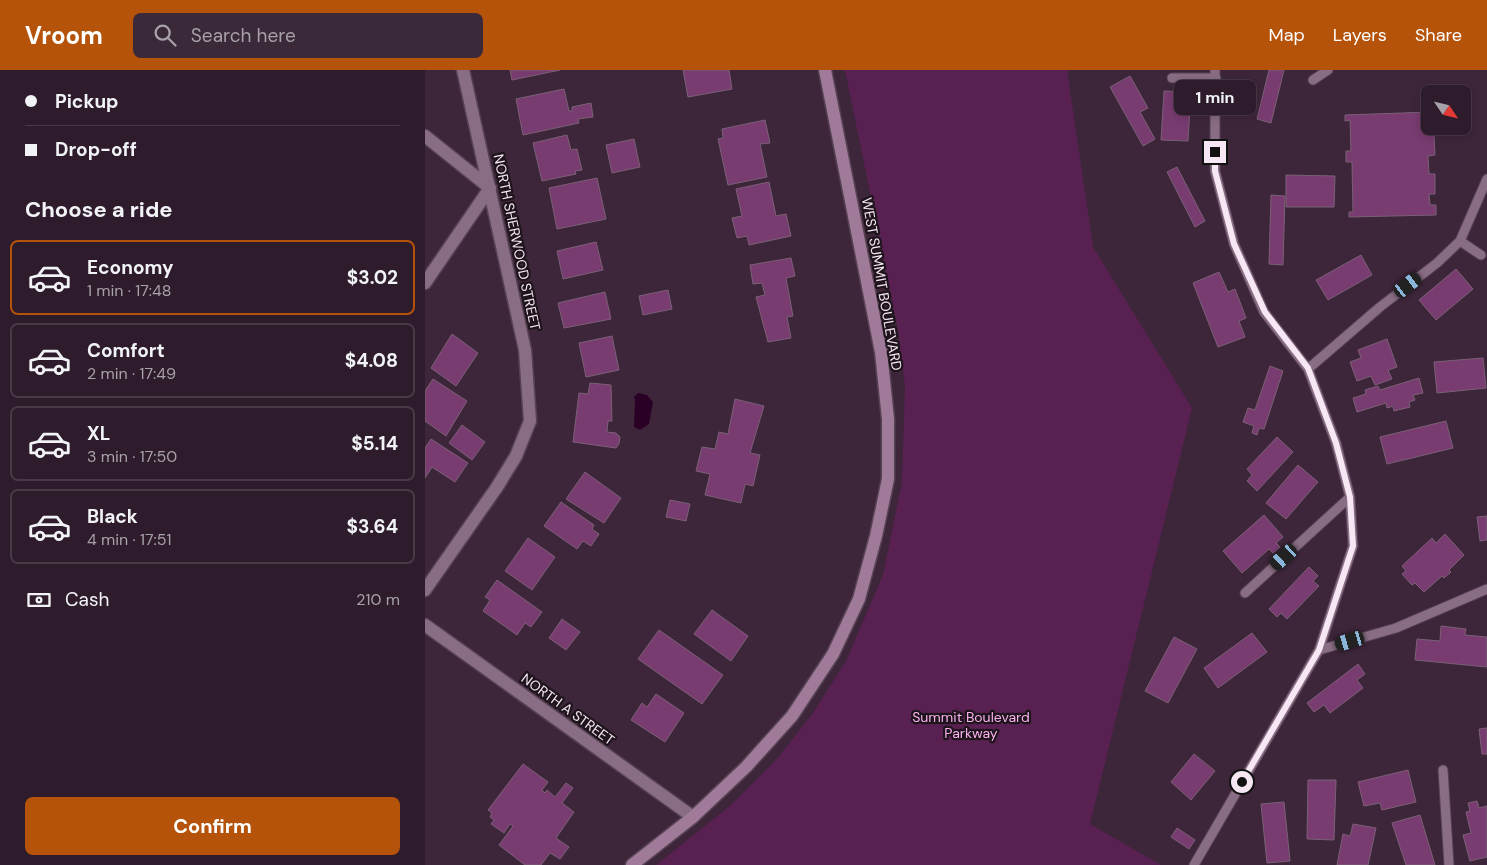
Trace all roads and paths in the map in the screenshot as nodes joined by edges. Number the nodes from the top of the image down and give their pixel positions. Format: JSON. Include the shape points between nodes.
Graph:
{"nodes":[{"id":1,"x":463,"y":70,"type":"edge"},
{"id":2,"x":825,"y":70,"type":"edge"},
{"id":3,"x":1329,"y":70,"type":"edge"},
{"id":4,"x":1216,"y":74,"type":"edge"},
{"id":5,"x":1172,"y":78,"type":"dead end"},
{"id":6,"x":1313,"y":80,"type":"dead end"},
{"id":7,"x":425,"y":136,"type":"edge"},
{"id":8,"x":1487,"y":179,"type":"edge"},
{"id":9,"x":490,"y":188,"type":"junction"},
{"id":10,"x":1460,"y":241,"type":"junction"},
{"id":11,"x":1481,"y":255,"type":"dead end"},
{"id":12,"x":425,"y":283,"type":"edge"},
{"id":13,"x":1308,"y":368,"type":"junction"},
{"id":14,"x":1350,"y":497,"type":"junction"},
{"id":15,"x":1487,"y":589,"type":"edge"},
{"id":16,"x":425,"y":590,"type":"edge"},
{"id":17,"x":1245,"y":593,"type":"dead end"},
{"id":18,"x":425,"y":625,"type":"edge"},
{"id":19,"x":1319,"y":650,"type":"junction"},
{"id":20,"x":1443,"y":770,"type":"dead end"},
{"id":21,"x":693,"y":817,"type":"junction"},
{"id":22,"x":633,"y":865,"type":"edge"},
{"id":23,"x":1194,"y":865,"type":"edge"},
{"id":24,"x":1449,"y":865,"type":"edge"}],
"edges":[{"from":1,"to":9,"type":"street","name":"NORTH SHERWOOD STREET"},
{"from":2,"to":21,"type":"street","name":"WEST SUMMIT BOULEVARD","via":[[881,352],[888,419],[888,479],[859,599],[833,654],[792,716],[746,767]]},
{"from":3,"to":6,"type":"lane"},
{"from":4,"to":5,"type":"lane"},
{"from":4,"to":13,"type":"lane","via":[[1215,171],[1234,244],[1265,312]]},
{"from":7,"to":9,"type":"street"},
{"from":8,"to":10,"type":"lane"},
{"from":9,"to":12,"type":"street"},
{"from":9,"to":16,"type":"street","name":"NORTH SHERWOOD STREET","via":[[525,350],[530,421],[516,456],[497,487]]},
{"from":10,"to":11,"type":"lane"},
{"from":10,"to":13,"type":"lane"},
{"from":13,"to":14,"type":"lane","via":[[1336,443]]},
{"from":14,"to":17,"type":"lane"},
{"from":14,"to":19,"type":"lane","via":[[1353,546]]},
{"from":15,"to":19,"type":"lane","via":[[1396,628]]},
{"from":18,"to":21,"type":"street","name":"NORTH A STREET"},
{"from":19,"to":23,"type":"lane"},
{"from":20,"to":24,"type":"lane"},
{"from":21,"to":22,"type":"street","name":"WEST SUMMIT BOULEVARD"}]}
